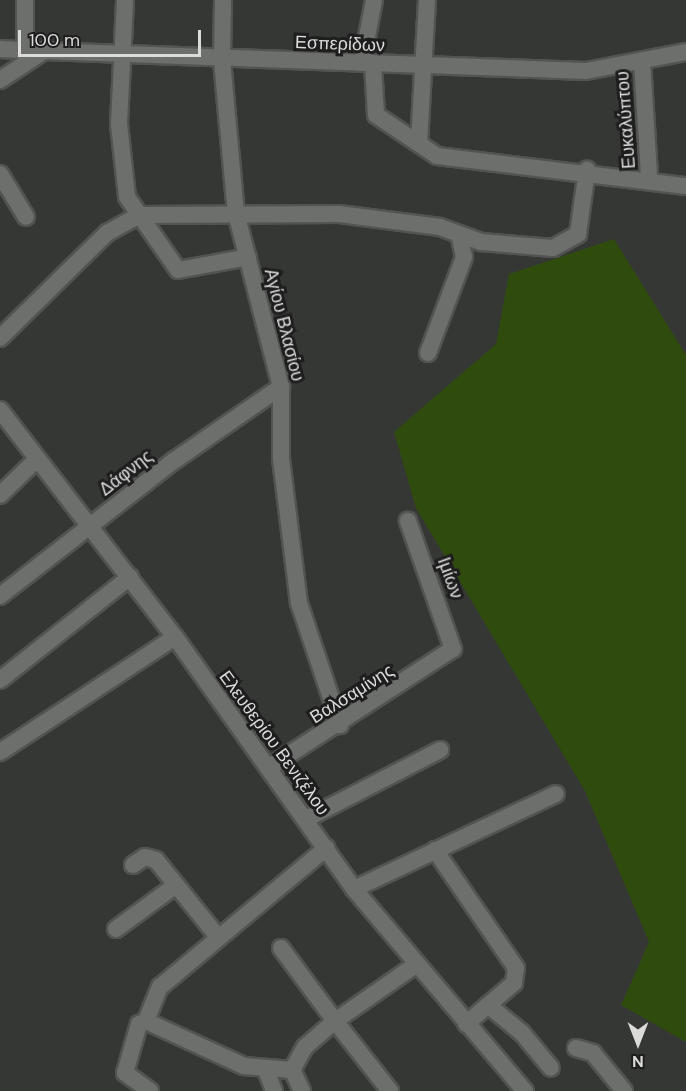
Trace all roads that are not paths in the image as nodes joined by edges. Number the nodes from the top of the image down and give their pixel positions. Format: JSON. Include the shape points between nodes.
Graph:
{"nodes":[{"id":1,"x":26,"y":0,"type":"edge"},
{"id":2,"x":125,"y":0,"type":"edge"},
{"id":3,"x":223,"y":0,"type":"edge"},
{"id":4,"x":374,"y":0,"type":"edge"},
{"id":5,"x":427,"y":0,"type":"edge"},
{"id":6,"x":0,"y":49,"type":"edge"},
{"id":7,"x":25,"y":50,"type":"junction"},
{"id":8,"x":44,"y":51,"type":"junction"},
{"id":9,"x":686,"y":52,"type":"edge"},
{"id":10,"x":121,"y":55,"type":"junction"},
{"id":11,"x":222,"y":60,"type":"junction"},
{"id":12,"x":642,"y":61,"type":"junction"},
{"id":13,"x":368,"y":63,"type":"junction"},
{"id":14,"x":422,"y":68,"type":"junction"},
{"id":15,"x":0,"y":80,"type":"edge"},
{"id":16,"x":419,"y":143,"type":"junction"},
{"id":17,"x":587,"y":170,"type":"junction"},
{"id":18,"x":0,"y":174,"type":"edge"},
{"id":19,"x":649,"y":177,"type":"junction"},
{"id":20,"x":686,"y":186,"type":"edge"},
{"id":21,"x":236,"y":213,"type":"junction"},
{"id":22,"x":140,"y":215,"type":"junction"},
{"id":23,"x":26,"y":217,"type":"dead end"},
{"id":24,"x":460,"y":238,"type":"junction"},
{"id":25,"x":248,"y":257,"type":"junction"},
{"id":26,"x":0,"y":338,"type":"edge"},
{"id":27,"x":428,"y":353,"type":"dead end"},
{"id":28,"x":281,"y":387,"type":"junction"},
{"id":29,"x":2,"y":418,"type":"edge"},
{"id":30,"x":37,"y":459,"type":"junction"},
{"id":31,"x":0,"y":495,"type":"edge"},
{"id":32,"x":408,"y":521,"type":"dead end"},
{"id":33,"x":88,"y":527,"type":"junction"},
{"id":34,"x":129,"y":577,"type":"junction"},
{"id":35,"x":0,"y":596,"type":"edge"},
{"id":36,"x":175,"y":637,"type":"junction"},
{"id":37,"x":453,"y":648,"type":"joint"},
{"id":38,"x":0,"y":680,"type":"edge"},
{"id":39,"x":340,"y":725,"type":"junction"},
{"id":40,"x":440,"y":750,"type":"dead end"},
{"id":41,"x":0,"y":752,"type":"edge"},
{"id":42,"x":268,"y":768,"type":"junction"},
{"id":43,"x":556,"y":794,"type":"dead end"},
{"id":44,"x":306,"y":819,"type":"junction"},
{"id":45,"x":326,"y":848,"type":"junction"},
{"id":46,"x":435,"y":850,"type":"junction"},
{"id":47,"x":133,"y":865,"type":"dead end"},
{"id":48,"x":176,"y":885,"type":"junction"},
{"id":49,"x":354,"y":889,"type":"junction"},
{"id":50,"x":116,"y":929,"type":"dead end"},
{"id":51,"x":217,"y":936,"type":"junction"},
{"id":52,"x":281,"y":948,"type":"dead end"},
{"id":53,"x":417,"y":964,"type":"junction"},
{"id":54,"x":430,"y":981,"type":"junction"},
{"id":55,"x":393,"y":983,"type":"junction"},
{"id":56,"x":488,"y":1005,"type":"junction"},
{"id":57,"x":146,"y":1021,"type":"junction"},
{"id":58,"x":336,"y":1021,"type":"junction"},
{"id":59,"x":466,"y":1024,"type":"junction"},
{"id":60,"x":576,"y":1048,"type":"dead end"},
{"id":61,"x":551,"y":1068,"type":"dead end"},
{"id":62,"x":266,"y":1070,"type":"junction"},
{"id":63,"x":292,"y":1070,"type":"junction"},
{"id":64,"x":150,"y":1091,"type":"edge"},
{"id":65,"x":274,"y":1091,"type":"edge"},
{"id":66,"x":302,"y":1091,"type":"edge"},
{"id":67,"x":390,"y":1091,"type":"edge"},
{"id":68,"x":525,"y":1091,"type":"edge"},
{"id":69,"x":624,"y":1091,"type":"edge"}],
"edges":[{"from":1,"to":7,"type":"street"},
{"from":2,"to":10,"type":"street"},
{"from":3,"to":11,"type":"street","name":"Αγίου Βλασίου"},
{"from":4,"to":13,"type":"street"},
{"from":5,"to":14,"type":"street"},
{"from":6,"to":7,"type":"street","name":"Εσπερίδων"},
{"from":7,"to":8,"type":"street","name":"Εσπερίδων"},
{"from":8,"to":10,"type":"street","name":"Εσπερίδων"},
{"from":8,"to":15,"type":"street"},
{"from":9,"to":12,"type":"street","name":"Εσπερίδων"},
{"from":10,"to":11,"type":"street","name":"Εσπερίδων"},
{"from":10,"to":22,"type":"street","via":[[119,147],[127,197]]},
{"from":11,"to":13,"type":"street","name":"Εσπερίδων"},
{"from":11,"to":21,"type":"street","name":"Αγίου Βλασίου"},
{"from":12,"to":14,"type":"street","name":"Εσπερίδων","via":[[586,71]]},
{"from":12,"to":19,"type":"street","name":"Ευκαλύπτου"},
{"from":13,"to":14,"type":"street","name":"Εσπερίδων"},
{"from":13,"to":16,"type":"street","via":[[376,116]]},
{"from":14,"to":16,"type":"street"},
{"from":16,"to":17,"type":"street","via":[[453,159]]},
{"from":17,"to":19,"type":"street"},
{"from":17,"to":24,"type":"street","via":[[578,234],[564,246],[511,246]]},
{"from":18,"to":23,"type":"street"},
{"from":19,"to":20,"type":"street"},
{"from":21,"to":22,"type":"street"},
{"from":21,"to":24,"type":"street","via":[[291,211],[407,221],[440,227]]},
{"from":21,"to":25,"type":"street","name":"Αγίου Βλασίου"},
{"from":22,"to":25,"type":"street","via":[[178,270]]},
{"from":22,"to":26,"type":"street","via":[[107,233]]},
{"from":24,"to":27,"type":"street","via":[[464,257]]},
{"from":25,"to":28,"type":"street","name":"Αγίου Βλασίου"},
{"from":28,"to":33,"type":"street","name":"Δάφνης"},
{"from":28,"to":39,"type":"street","name":"Αγίου Βλασίου","via":[[281,459],[299,603]]},
{"from":29,"to":30,"type":"street","name":"Ελευθερίου Βενιζέλου"},
{"from":30,"to":31,"type":"street"},
{"from":30,"to":33,"type":"street","name":"Ελευθερίου Βενιζέλου"},
{"from":32,"to":37,"type":"street","name":"Ιμίων"},
{"from":33,"to":34,"type":"street","name":"Ελευθερίου Βενιζέλου"},
{"from":33,"to":35,"type":"street","name":"Δάφνης"},
{"from":34,"to":36,"type":"street","name":"Ελευθερίου Βενιζέλου"},
{"from":34,"to":38,"type":"street"},
{"from":36,"to":41,"type":"street"},
{"from":36,"to":42,"type":"street","name":"Ελευθερίου Βενιζέλου"},
{"from":37,"to":39,"type":"street","name":"Βαλσαμίνης"},
{"from":39,"to":42,"type":"street","name":"Βαλσαμίνης"},
{"from":40,"to":44,"type":"street"},
{"from":42,"to":44,"type":"street","name":"Ελευθερίου Βενιζέλου"},
{"from":43,"to":46,"type":"street"},
{"from":44,"to":45,"type":"street","name":"Ελευθερίου Βενιζέλου"},
{"from":45,"to":49,"type":"street","name":"Ελευθερίου Βενιζέλου"},
{"from":45,"to":51,"type":"street"},
{"from":46,"to":49,"type":"street"},
{"from":46,"to":56,"type":"street","via":[[516,968],[514,983]]},
{"from":47,"to":48,"type":"street","via":[[145,857],[156,860]]},
{"from":48,"to":50,"type":"street"},
{"from":48,"to":51,"type":"street"},
{"from":49,"to":53,"type":"street","name":"Ελευθερίου Βενιζέλου"},
{"from":51,"to":57,"type":"street","via":[[160,987]]},
{"from":52,"to":58,"type":"street"},
{"from":53,"to":54,"type":"street","name":"Ελευθερίου Βενιζέλου"},
{"from":53,"to":55,"type":"street"},
{"from":54,"to":55,"type":"street"},
{"from":54,"to":59,"type":"street","name":"Ελευθερίου Βενιζέλου"},
{"from":55,"to":58,"type":"street"},
{"from":56,"to":59,"type":"street"},
{"from":56,"to":61,"type":"street","via":[[522,1033]]},
{"from":57,"to":62,"type":"street"},
{"from":57,"to":64,"type":"street","via":[[139,1024],[125,1073]]},
{"from":58,"to":63,"type":"street","via":[[305,1047]]},
{"from":58,"to":67,"type":"street"},
{"from":59,"to":68,"type":"street","name":"Ελευθερίου Βενιζέλου"},
{"from":60,"to":69,"type":"street","via":[[593,1053]]},
{"from":62,"to":63,"type":"street"},
{"from":62,"to":65,"type":"street"},
{"from":63,"to":66,"type":"street"}]}
